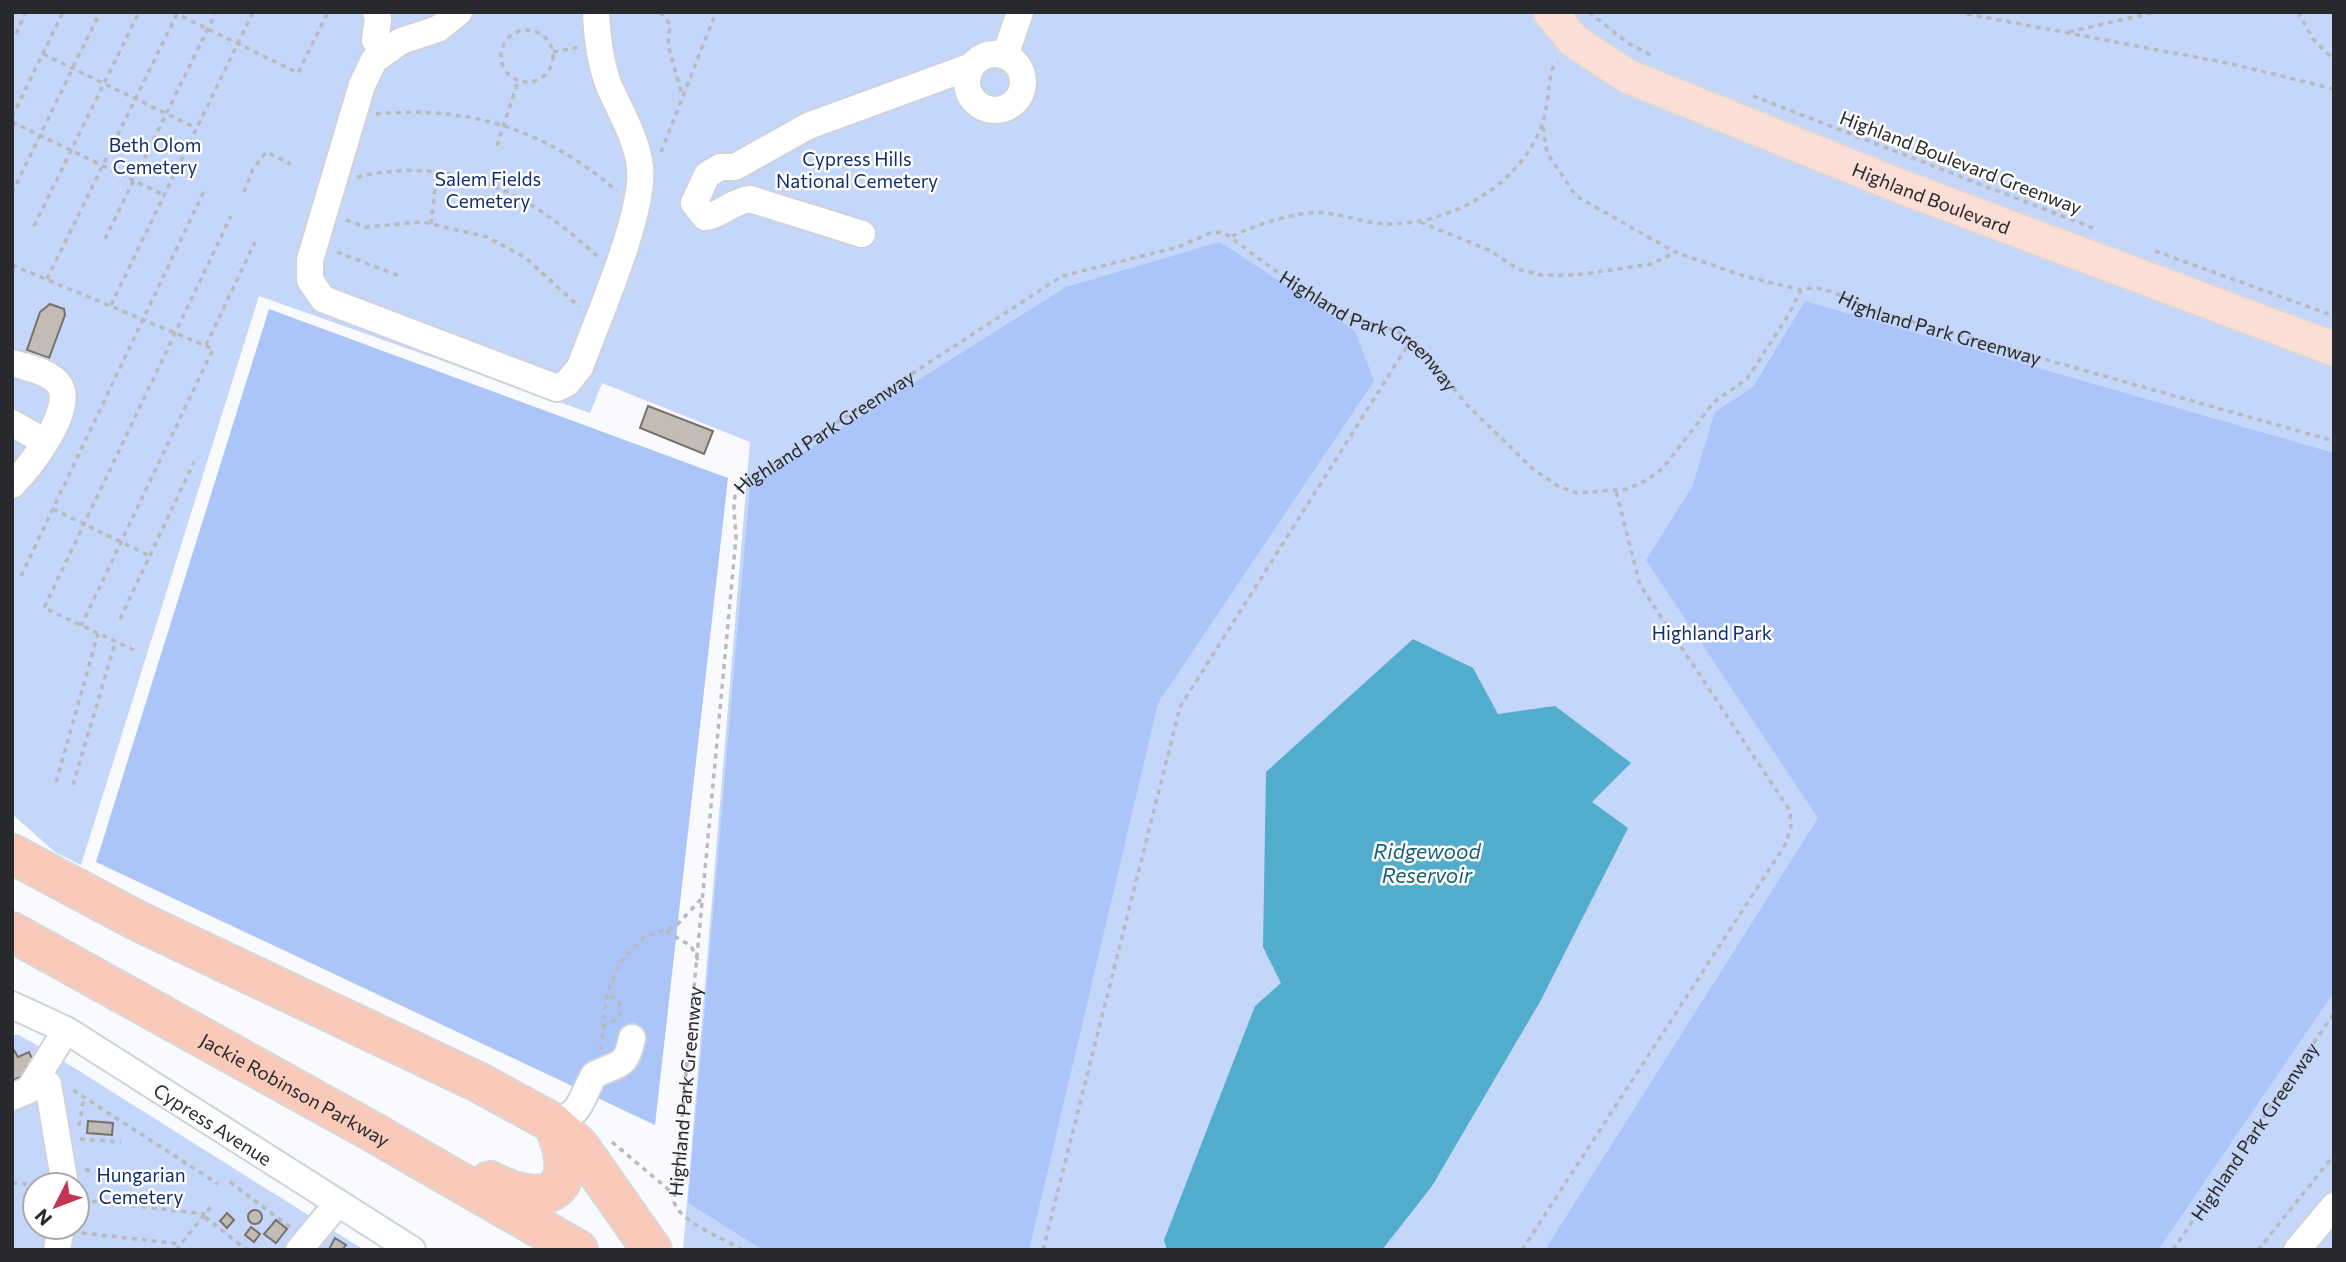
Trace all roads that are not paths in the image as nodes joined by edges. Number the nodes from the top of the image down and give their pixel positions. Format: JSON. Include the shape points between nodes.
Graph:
{"nodes":[{"id":1,"x":376,"y":12,"type":"edge"},
{"id":2,"x":459,"y":12,"type":"edge"},
{"id":3,"x":596,"y":12,"type":"edge"},
{"id":4,"x":1020,"y":12,"type":"edge"},
{"id":5,"x":1550,"y":12,"type":"edge"},
{"id":6,"x":384,"y":53,"type":"junction"},
{"id":7,"x":1005,"y":56,"type":"junction"},
{"id":8,"x":972,"y":66,"type":"junction"},
{"id":9,"x":862,"y":234,"type":"dead end"},
{"id":10,"x":2334,"y":349,"type":"edge"},
{"id":11,"x":12,"y":363,"type":"edge"},
{"id":12,"x":12,"y":423,"type":"edge"},
{"id":13,"x":45,"y":442,"type":"junction"},
{"id":14,"x":12,"y":485,"type":"edge"},
{"id":15,"x":12,"y":854,"type":"edge"},
{"id":16,"x":12,"y":932,"type":"edge"},
{"id":17,"x":12,"y":959,"type":"edge"},
{"id":18,"x":12,"y":1005,"type":"edge"},
{"id":19,"x":66,"y":1030,"type":"junction"},
{"id":20,"x":632,"y":1038,"type":"dead end"},
{"id":21,"x":38,"y":1076,"type":"junction"},
{"id":22,"x":12,"y":1097,"type":"edge"},
{"id":23,"x":554,"y":1123,"type":"junction"},
{"id":24,"x":371,"y":1131,"type":"junction"},
{"id":25,"x":68,"y":1171,"type":"edge"},
{"id":26,"x":338,"y":1203,"type":"junction"},
{"id":27,"x":2334,"y":1206,"type":"edge"},
{"id":28,"x":303,"y":1245,"type":"edge"},
{"id":29,"x":412,"y":1250,"type":"edge"},
{"id":30,"x":531,"y":1250,"type":"edge"},
{"id":31,"x":578,"y":1250,"type":"edge"},
{"id":32,"x":652,"y":1250,"type":"edge"},
{"id":33,"x":2297,"y":1250,"type":"edge"}],
"edges":[{"from":1,"to":6,"type":"street","via":[[375,40]]},
{"from":2,"to":6,"type":"street","via":[[438,29],[401,41]]},
{"from":3,"to":6,"type":"street","via":[[605,74],[640,166],[635,209],[580,367],[556,388],[323,299],[310,280],[310,260],[353,116],[373,60]]},
{"from":4,"to":7,"type":"street"},
{"from":5,"to":10,"type":"main road","name":"Highland Boulevard","via":[[1574,41],[1627,76],[1902,187]]},
{"from":7,"to":8,"type":"street","via":[[987,55]]},
{"from":7,"to":8,"type":"street","via":[[1019,67],[1024,85],[1008,108],[990,110],[974,101],[967,84]]},
{"from":8,"to":9,"type":"street","via":[[808,126],[735,167],[720,167],[707,175],[694,203],[705,217],[750,199]]},
{"from":11,"to":13,"type":"street","via":[[48,375],[60,386],[64,402]]},
{"from":12,"to":13,"type":"street"},
{"from":13,"to":14,"type":"street"},
{"from":15,"to":23,"type":"highway","via":[[103,904],[480,1083]]},
{"from":16,"to":24,"type":"highway","name":"Jackie Robinson Parkway"},
{"from":17,"to":30,"type":"highway","name":"Jackie Robinson Parkway"},
{"from":18,"to":19,"type":"street","name":"Cypress Avenue"},
{"from":19,"to":21,"type":"street"},
{"from":19,"to":26,"type":"street","name":"Cypress Avenue"},
{"from":20,"to":23,"type":"street","via":[[628,1059],[594,1075],[577,1112]]},
{"from":21,"to":22,"type":"street","via":[[29,1090]]},
{"from":21,"to":25,"type":"street","via":[[48,1084]]},
{"from":23,"to":24,"type":"highway","via":[[565,1152],[565,1171],[551,1191],[531,1197]]},
{"from":23,"to":32,"type":"highway","via":[[579,1146]]},
{"from":24,"to":31,"type":"highway","name":"Jackie Robinson Parkway"},
{"from":26,"to":28,"type":"street"},
{"from":26,"to":29,"type":"street","name":"Cypress Avenue"},
{"from":27,"to":33,"type":"street"}]}
